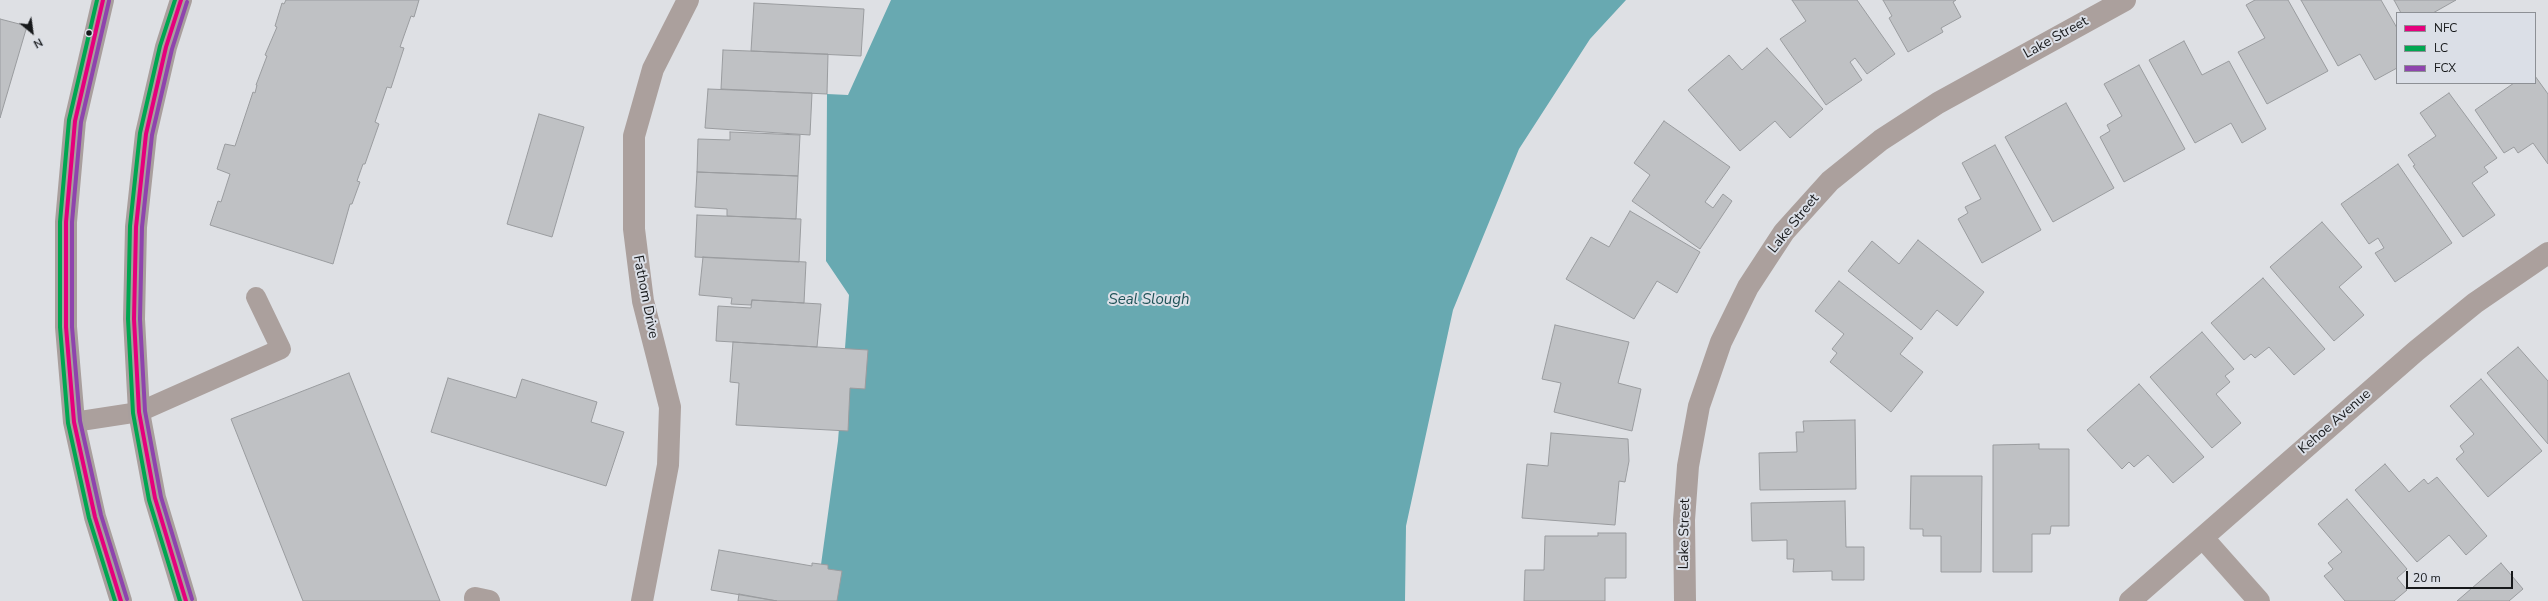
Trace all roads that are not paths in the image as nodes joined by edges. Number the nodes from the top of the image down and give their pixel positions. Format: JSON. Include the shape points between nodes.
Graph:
{"nodes":[{"id":1,"x":102,"y":0,"type":"edge"},
{"id":2,"x":181,"y":0,"type":"edge"},
{"id":3,"x":688,"y":0,"type":"edge"},
{"id":4,"x":2125,"y":0,"type":"edge"},
{"id":5,"x":2548,"y":253,"type":"edge"},
{"id":6,"x":256,"y":298,"type":"dead end"},
{"id":7,"x":139,"y":412,"type":"junction"},
{"id":8,"x":74,"y":422,"type":"junction"},
{"id":9,"x":2203,"y":538,"type":"junction"},
{"id":10,"x":121,"y":601,"type":"edge"},
{"id":11,"x":186,"y":601,"type":"edge"},
{"id":12,"x":642,"y":601,"type":"edge"},
{"id":13,"x":1685,"y":601,"type":"edge"},
{"id":14,"x":2130,"y":601,"type":"edge"},
{"id":15,"x":2259,"y":601,"type":"edge"}],
"edges":[{"from":1,"to":8,"type":"main road","via":[[75,121],[66,222],[66,327]]},
{"from":2,"to":7,"type":"main road","via":[[166,47],[146,134],[136,227],[134,319]]},
{"from":3,"to":12,"type":"street","name":"Fathom Drive","via":[[652,69],[634,136],[636,243],[643,301],[670,407],[668,465]]},
{"from":4,"to":13,"type":"street","name":"Lake Street","via":[[1938,103],[1881,140],[1830,181],[1784,232],[1744,294],[1721,342],[1699,406],[1688,466],[1684,520]]},
{"from":5,"to":9,"type":"street","name":"Kehoe Avenue","via":[[2475,303],[2416,351]]},
{"from":6,"to":7,"type":"lane","via":[[280,349]]},
{"from":7,"to":8,"type":"lane"},
{"from":7,"to":11,"type":"main road","via":[[155,498]]},
{"from":8,"to":10,"type":"main road","via":[[95,517]]},
{"from":9,"to":14,"type":"street","name":"Kehoe Avenue"},
{"from":9,"to":15,"type":"street"}]}
